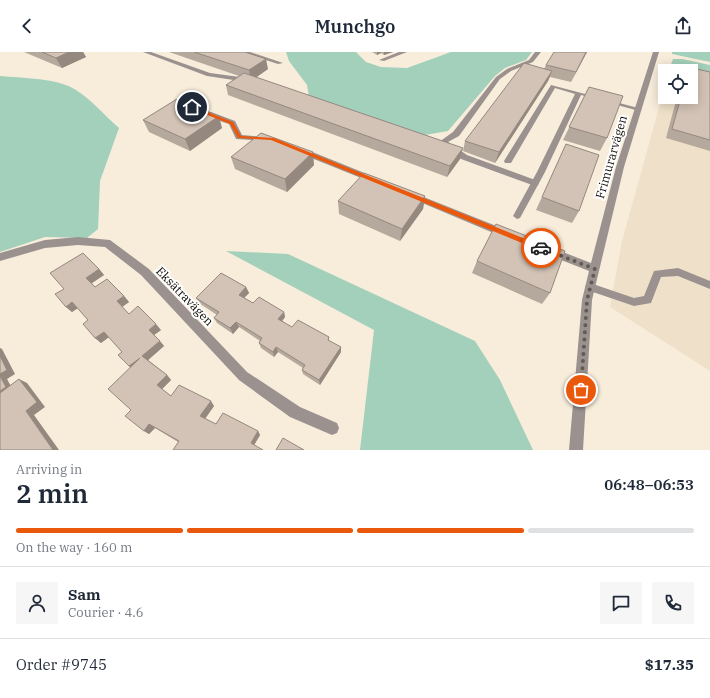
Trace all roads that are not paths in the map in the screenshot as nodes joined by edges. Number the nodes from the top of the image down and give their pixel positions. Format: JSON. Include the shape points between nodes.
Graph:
{"nodes":[{"id":1,"x":146,"y":52,"type":"edge"},
{"id":2,"x":244,"y":52,"type":"edge"},
{"id":3,"x":404,"y":52,"type":"edge"},
{"id":4,"x":538,"y":52,"type":"edge"},
{"id":5,"x":656,"y":52,"type":"edge"},
{"id":6,"x":382,"y":60,"type":"dead end"},
{"id":7,"x":280,"y":63,"type":"dead end"},
{"id":8,"x":255,"y":83,"type":"edge"},
{"id":9,"x":579,"y":93,"type":"junction"},
{"id":10,"x":639,"y":109,"type":"junction"},
{"id":11,"x":198,"y":110,"type":"edge"},
{"id":12,"x":277,"y":141,"type":"edge"},
{"id":13,"x":296,"y":149,"type":"edge"},
{"id":14,"x":508,"y":161,"type":"dead end"},
{"id":15,"x":535,"y":183,"type":"junction"},
{"id":16,"x":385,"y":185,"type":"edge"},
{"id":17,"x":406,"y":193,"type":"edge"},
{"id":18,"x":517,"y":216,"type":"dead end"},
{"id":19,"x":512,"y":236,"type":"edge"},
{"id":20,"x":540,"y":247,"type":"edge"},
{"id":21,"x":0,"y":257,"type":"edge"},
{"id":22,"x":595,"y":269,"type":"junction"},
{"id":23,"x":710,"y":285,"type":"edge"},
{"id":24,"x":590,"y":287,"type":"junction"},
{"id":25,"x":332,"y":428,"type":"dead end"},
{"id":26,"x":576,"y":450,"type":"edge"}],
"edges":[{"from":1,"to":8,"type":"lane","via":[[209,74]]},
{"from":2,"to":7,"type":"lane"},
{"from":3,"to":6,"type":"lane"},
{"from":4,"to":15,"type":"street","via":[[531,62],[509,70],[498,78],[456,134],[440,140],[464,157]]},
{"from":5,"to":10,"type":"street","name":"Frimurarvägen"},
{"from":9,"to":10,"type":"lane"},
{"from":9,"to":14,"type":"lane","via":[[553,86]]},
{"from":9,"to":15,"type":"lane"},
{"from":10,"to":22,"type":"street","name":"Frimurarvägen","via":[[620,167]]},
{"from":11,"to":12,"type":"street","via":[[232,123],[240,137]]},
{"from":13,"to":16,"type":"street"},
{"from":15,"to":18,"type":"lane"},
{"from":17,"to":19,"type":"street"},
{"from":20,"to":22,"type":"street"},
{"from":21,"to":25,"type":"street","name":"Eksätravägen","via":[[45,244],[78,241],[107,243],[144,272],[244,376],[295,412]]},
{"from":22,"to":24,"type":"street","name":"Frimurarvägen"},
{"from":23,"to":24,"type":"lane","via":[[678,272],[657,274],[648,300],[634,302]]},
{"from":24,"to":26,"type":"street","name":"Frimurarvägen"}]}
